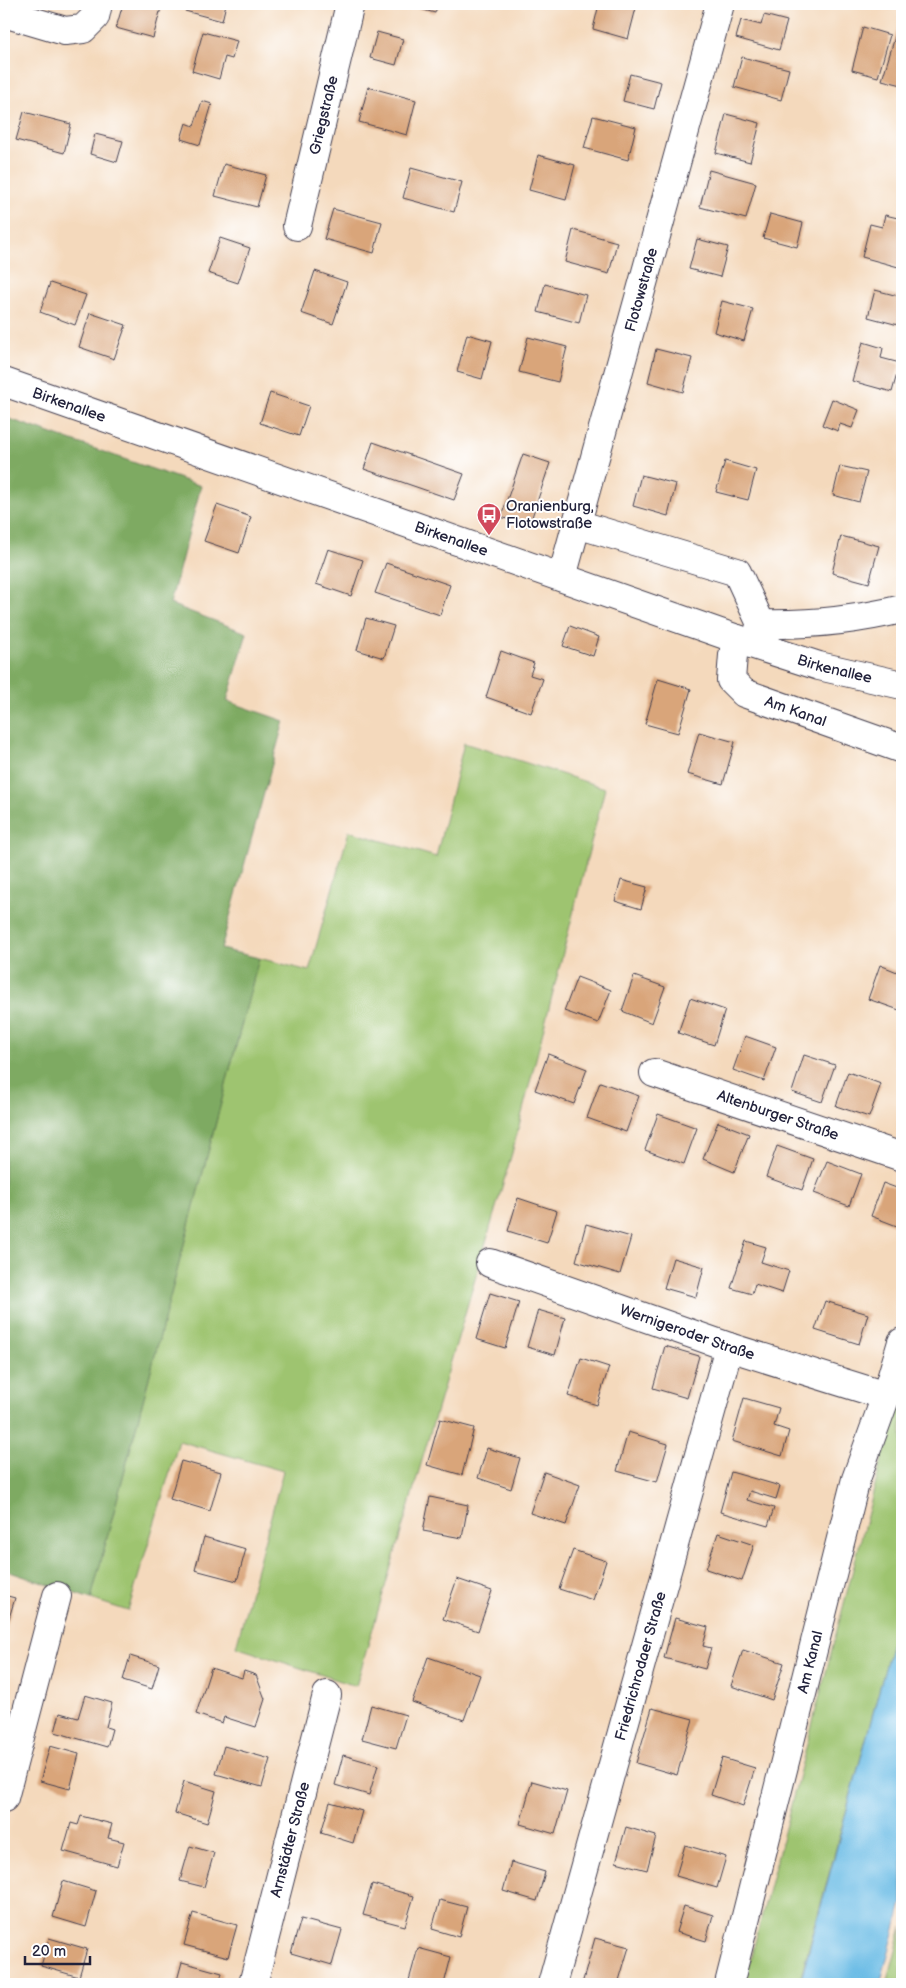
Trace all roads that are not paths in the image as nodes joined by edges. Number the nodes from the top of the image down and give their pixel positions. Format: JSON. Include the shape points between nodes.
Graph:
{"nodes":[{"id":1,"x":98,"y":4,"type":"edge"},
{"id":2,"x":350,"y":4,"type":"edge"},
{"id":3,"x":720,"y":4,"type":"edge"},
{"id":4,"x":4,"y":13,"type":"edge"},
{"id":5,"x":297,"y":226,"type":"dead end"},
{"id":6,"x":4,"y":382,"type":"edge"},
{"id":7,"x":577,"y":524,"type":"junction"},
{"id":8,"x":562,"y":577,"type":"junction"},
{"id":9,"x":902,"y":609,"type":"edge"},
{"id":10,"x":751,"y":636,"type":"junction"},
{"id":11,"x":902,"y":685,"type":"edge"},
{"id":12,"x":902,"y":749,"type":"edge"},
{"id":13,"x":654,"y":1073,"type":"dead end"},
{"id":14,"x":902,"y":1157,"type":"edge"},
{"id":15,"x":490,"y":1263,"type":"dead end"},
{"id":16,"x":902,"y":1342,"type":"edge"},
{"id":17,"x":729,"y":1347,"type":"junction"},
{"id":18,"x":886,"y":1396,"type":"junction"},
{"id":19,"x":57,"y":1596,"type":"dead end"},
{"id":20,"x":327,"y":1695,"type":"dead end"},
{"id":21,"x":4,"y":1798,"type":"edge"},
{"id":22,"x":253,"y":1984,"type":"edge"},
{"id":23,"x":552,"y":1984,"type":"edge"},
{"id":24,"x":729,"y":1984,"type":"edge"}],
"edges":[{"from":1,"to":4,"type":"street","via":[[95,17],[83,29],[65,30]]},
{"from":2,"to":5,"type":"street","name":"Griegstraße"},
{"from":3,"to":7,"type":"street","name":"Flotowstraße"},
{"from":6,"to":8,"type":"street","name":"Birkenallee"},
{"from":7,"to":8,"type":"street","name":"Flotowstraße"},
{"from":7,"to":10,"type":"street","via":[[737,572]]},
{"from":8,"to":10,"type":"street","name":"Birkenallee"},
{"from":9,"to":10,"type":"street","via":[[780,625]]},
{"from":10,"to":11,"type":"street","name":"Birkenallee","via":[[819,666]]},
{"from":10,"to":12,"type":"street","name":"Am Kanal","via":[[733,655],[732,680],[744,693]]},
{"from":13,"to":14,"type":"street","name":"Altenburger Straße"},
{"from":15,"to":17,"type":"street","name":"Wernigeroder Straße"},
{"from":16,"to":18,"type":"street","name":"Am Kanal"},
{"from":17,"to":18,"type":"street","name":"Wernigeroder Straße"},
{"from":17,"to":23,"type":"street","name":"Friedrichrodaer Straße"},
{"from":18,"to":24,"type":"street","name":"Am Kanal","via":[[856,1479]]},
{"from":19,"to":21,"type":"street"},
{"from":20,"to":22,"type":"street","name":"Arnstädter Straße"}]}
